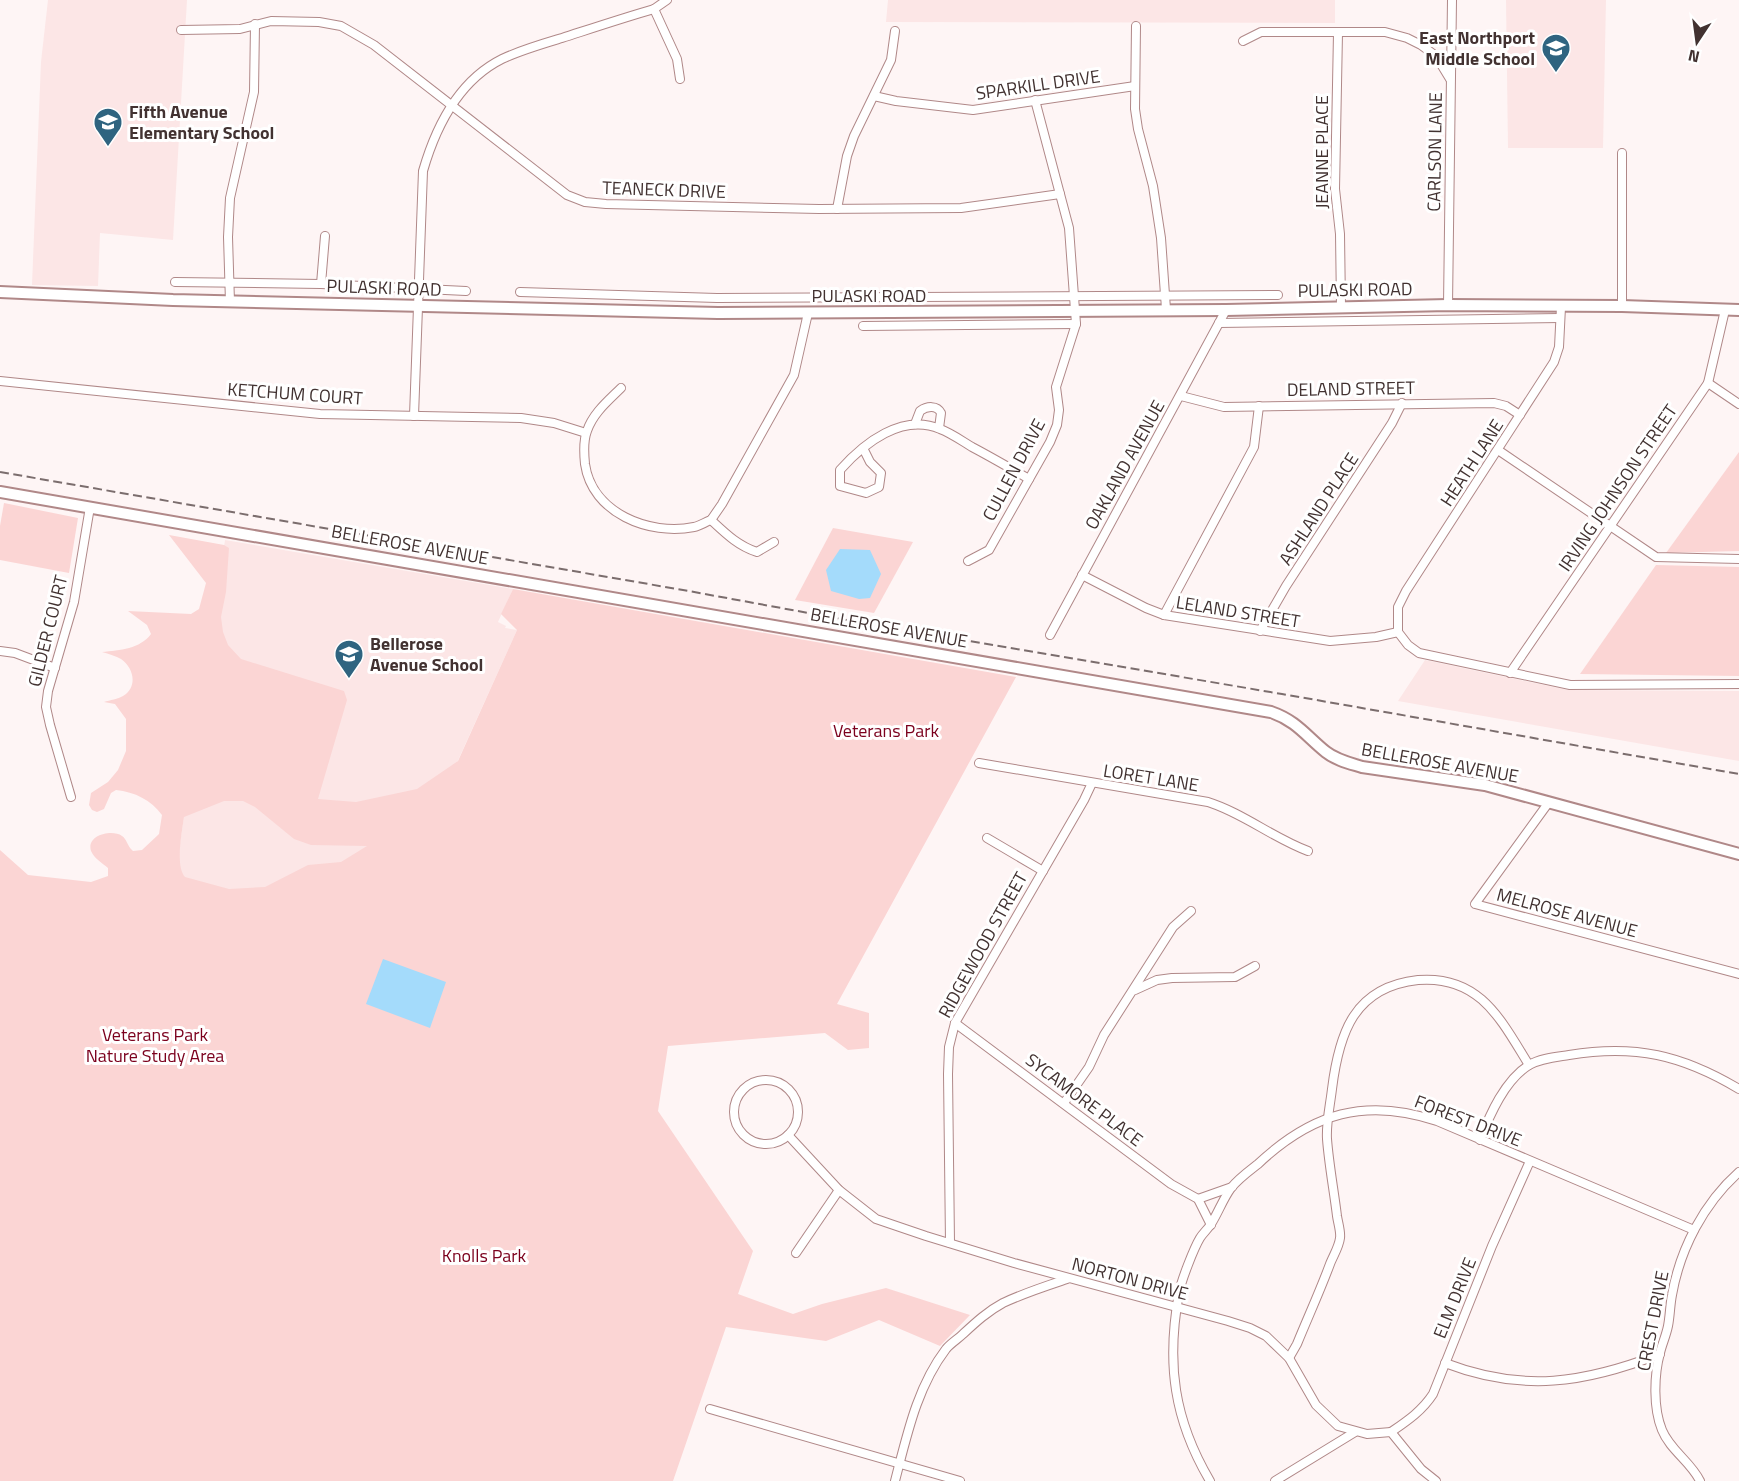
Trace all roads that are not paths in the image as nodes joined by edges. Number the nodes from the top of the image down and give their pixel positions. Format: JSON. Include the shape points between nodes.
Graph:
{"nodes":[{"id":1,"x":667,"y":0,"type":"edge"},
{"id":2,"x":1452,"y":0,"type":"edge"},
{"id":3,"x":654,"y":9,"type":"junction"},
{"id":4,"x":255,"y":24,"type":"junction"},
{"id":5,"x":1136,"y":26,"type":"dead end"},
{"id":6,"x":181,"y":30,"type":"dead end"},
{"id":7,"x":895,"y":31,"type":"dead end"},
{"id":8,"x":1338,"y":33,"type":"junction"},
{"id":9,"x":1243,"y":41,"type":"dead end"},
{"id":10,"x":680,"y":78,"type":"dead end"},
{"id":11,"x":1451,"y":80,"type":"junction"},
{"id":12,"x":1135,"y":86,"type":"junction"},
{"id":13,"x":874,"y":96,"type":"junction"},
{"id":14,"x":1035,"y":100,"type":"junction"},
{"id":15,"x":451,"y":105,"type":"junction"},
{"id":16,"x":1622,"y":153,"type":"dead end"},
{"id":17,"x":1060,"y":194,"type":"junction"},
{"id":18,"x":837,"y":209,"type":"junction"},
{"id":19,"x":325,"y":236,"type":"dead end"},
{"id":20,"x":175,"y":282,"type":"dead end"},
{"id":21,"x":230,"y":284,"type":"junction"},
{"id":22,"x":321,"y":284,"type":"junction"},
{"id":23,"x":418,"y":289,"type":"junction"},
{"id":24,"x":0,"y":291,"type":"edge"},
{"id":25,"x":466,"y":291,"type":"dead end"},
{"id":26,"x":520,"y":292,"type":"dead end"},
{"id":27,"x":565,"y":294,"type":"junction"},
{"id":28,"x":1278,"y":295,"type":"dead end"},
{"id":29,"x":1074,"y":296,"type":"junction"},
{"id":30,"x":1165,"y":296,"type":"junction"},
{"id":31,"x":717,"y":298,"type":"junction"},
{"id":32,"x":230,"y":302,"type":"junction"},
{"id":33,"x":1448,"y":305,"type":"junction"},
{"id":34,"x":418,"y":306,"type":"junction"},
{"id":35,"x":1341,"y":306,"type":"junction"},
{"id":36,"x":1622,"y":306,"type":"junction"},
{"id":37,"x":1166,"y":309,"type":"junction"},
{"id":38,"x":564,"y":310,"type":"junction"},
{"id":39,"x":1075,"y":310,"type":"junction"},
{"id":40,"x":1226,"y":310,"type":"junction"},
{"id":41,"x":1725,"y":310,"type":"junction"},
{"id":42,"x":1739,"y":310,"type":"edge"},
{"id":43,"x":1560,"y":312,"type":"junction"},
{"id":44,"x":718,"y":313,"type":"junction"},
{"id":45,"x":808,"y":313,"type":"junction"},
{"id":46,"x":1219,"y":323,"type":"junction"},
{"id":47,"x":1076,"y":324,"type":"junction"},
{"id":48,"x":863,"y":326,"type":"dead end"},
{"id":49,"x":0,"y":381,"type":"edge"},
{"id":50,"x":1708,"y":383,"type":"junction"},
{"id":51,"x":621,"y":388,"type":"dead end"},
{"id":52,"x":1181,"y":396,"type":"junction"},
{"id":53,"x":1402,"y":403,"type":"junction"},
{"id":54,"x":1739,"y":404,"type":"edge"},
{"id":55,"x":1259,"y":406,"type":"junction"},
{"id":56,"x":1520,"y":415,"type":"junction"},
{"id":57,"x":414,"y":416,"type":"junction"},
{"id":58,"x":915,"y":424,"type":"junction"},
{"id":59,"x":939,"y":428,"type":"junction"},
{"id":60,"x":586,"y":433,"type":"junction"},
{"id":61,"x":863,"y":448,"type":"junction"},
{"id":62,"x":1498,"y":450,"type":"junction"},
{"id":63,"x":1029,"y":479,"type":"junction"},
{"id":64,"x":0,"y":492,"type":"edge"},
{"id":65,"x":90,"y":507,"type":"junction"},
{"id":66,"x":711,"y":519,"type":"junction"},
{"id":67,"x":1610,"y":527,"type":"junction"},
{"id":68,"x":774,"y":542,"type":"dead end"},
{"id":69,"x":1739,"y":559,"type":"edge"},
{"id":70,"x":968,"y":561,"type":"dead end"},
{"id":71,"x":1082,"y":574,"type":"junction"},
{"id":72,"x":1164,"y":615,"type":"junction"},
{"id":73,"x":1260,"y":631,"type":"junction"},
{"id":74,"x":1398,"y":632,"type":"junction"},
{"id":75,"x":1050,"y":634,"type":"dead end"},
{"id":76,"x":0,"y":651,"type":"edge"},
{"id":77,"x":55,"y":668,"type":"junction"},
{"id":78,"x":1510,"y":673,"type":"junction"},
{"id":79,"x":1739,"y":684,"type":"edge"},
{"id":80,"x":979,"y":763,"type":"dead end"},
{"id":81,"x":1092,"y":783,"type":"junction"},
{"id":82,"x":70,"y":797,"type":"dead end"},
{"id":83,"x":1549,"y":802,"type":"junction"},
{"id":84,"x":987,"y":838,"type":"dead end"},
{"id":85,"x":1308,"y":851,"type":"dead end"},
{"id":86,"x":1739,"y":854,"type":"edge"},
{"id":87,"x":1042,"y":871,"type":"junction"},
{"id":88,"x":1191,"y":911,"type":"dead end"},
{"id":89,"x":1255,"y":966,"type":"dead end"},
{"id":90,"x":1739,"y":974,"type":"edge"},
{"id":91,"x":1134,"y":991,"type":"junction"},
{"id":92,"x":955,"y":1023,"type":"junction"},
{"id":93,"x":1529,"y":1065,"type":"junction"},
{"id":94,"x":1739,"y":1089,"type":"edge"},
{"id":95,"x":1064,"y":1103,"type":"junction"},
{"id":96,"x":1328,"y":1118,"type":"junction"},
{"id":97,"x":788,"y":1135,"type":"junction"},
{"id":98,"x":1480,"y":1140,"type":"junction"},
{"id":99,"x":1530,"y":1161,"type":"junction"},
{"id":100,"x":1739,"y":1172,"type":"edge"},
{"id":101,"x":1232,"y":1187,"type":"junction"},
{"id":102,"x":839,"y":1190,"type":"junction"},
{"id":103,"x":1198,"y":1198,"type":"junction"},
{"id":104,"x":1210,"y":1225,"type":"junction"},
{"id":105,"x":1694,"y":1230,"type":"junction"},
{"id":106,"x":950,"y":1243,"type":"junction"},
{"id":107,"x":796,"y":1253,"type":"dead end"},
{"id":108,"x":1069,"y":1278,"type":"junction"},
{"id":109,"x":1178,"y":1307,"type":"junction"},
{"id":110,"x":1660,"y":1354,"type":"junction"},
{"id":111,"x":1289,"y":1358,"type":"junction"},
{"id":112,"x":1445,"y":1363,"type":"junction"},
{"id":113,"x":710,"y":1408,"type":"dead end"},
{"id":114,"x":1355,"y":1432,"type":"junction"},
{"id":115,"x":1391,"y":1432,"type":"junction"},
{"id":116,"x":900,"y":1463,"type":"junction"},
{"id":117,"x":895,"y":1481,"type":"edge"},
{"id":118,"x":960,"y":1481,"type":"edge"},
{"id":119,"x":1210,"y":1481,"type":"edge"},
{"id":120,"x":1275,"y":1481,"type":"edge"},
{"id":121,"x":1436,"y":1481,"type":"edge"},
{"id":122,"x":1700,"y":1481,"type":"edge"}],
"edges":[{"from":1,"to":3,"type":"street"},
{"from":2,"to":11,"type":"street","name":"CARLSON LANE"},
{"from":3,"to":10,"type":"street","via":[[677,59]]},
{"from":3,"to":15,"type":"street","via":[[501,59],[481,73]]},
{"from":4,"to":6,"type":"street","name":"TEANECK DRIVE","via":[[221,31]]},
{"from":4,"to":15,"type":"street","name":"TEANECK DRIVE","via":[[294,21],[341,26],[374,45]]},
{"from":4,"to":21,"type":"street","via":[[254,92],[230,198]]},
{"from":5,"to":12,"type":"street"},
{"from":7,"to":13,"type":"street","via":[[891,60]]},
{"from":8,"to":9,"type":"street","via":[[1261,32]]},
{"from":8,"to":11,"type":"street","via":[[1385,32],[1407,38],[1436,56]]},
{"from":8,"to":35,"type":"street","name":"JEANNE PLACE","via":[[1335,189],[1341,234]]},
{"from":11,"to":33,"type":"street","name":"CARLSON LANE"},
{"from":12,"to":14,"type":"street","name":"SPARKILL DRIVE"},
{"from":12,"to":30,"type":"street","via":[[1137,129],[1161,238]]},
{"from":13,"to":14,"type":"street","name":"SPARKILL DRIVE","via":[[973,110]]},
{"from":13,"to":18,"type":"street","via":[[847,156]]},
{"from":14,"to":17,"type":"street","name":"CULLEN DRIVE"},
{"from":15,"to":18,"type":"street","name":"TEANECK DRIVE","via":[[567,195],[585,202]]},
{"from":15,"to":23,"type":"street","via":[[438,127],[423,171]]},
{"from":16,"to":36,"type":"street"},
{"from":17,"to":18,"type":"street","name":"TEANECK DRIVE","via":[[961,207]]},
{"from":17,"to":29,"type":"street","name":"CULLEN DRIVE","via":[[1069,228]]},
{"from":19,"to":22,"type":"street"},
{"from":20,"to":21,"type":"street"},
{"from":21,"to":22,"type":"street"},
{"from":21,"to":32,"type":"street"},
{"from":22,"to":23,"type":"street"},
{"from":23,"to":25,"type":"street"},
{"from":23,"to":34,"type":"street"},
{"from":24,"to":32,"type":"street","name":"PULASKI ROAD"},
{"from":26,"to":27,"type":"street"},
{"from":27,"to":31,"type":"street"},
{"from":27,"to":38,"type":"street"},
{"from":28,"to":30,"type":"street"},
{"from":29,"to":30,"type":"street"},
{"from":29,"to":31,"type":"street"},
{"from":29,"to":39,"type":"street","name":"CULLEN DRIVE"},
{"from":30,"to":37,"type":"street"},
{"from":31,"to":44,"type":"street"},
{"from":32,"to":34,"type":"street","name":"PULASKI ROAD"},
{"from":33,"to":35,"type":"street","name":"PULASKI ROAD"},
{"from":33,"to":43,"type":"street","name":"PULASKI ROAD"},
{"from":34,"to":38,"type":"street","name":"PULASKI ROAD"},
{"from":34,"to":57,"type":"street"},
{"from":35,"to":40,"type":"street","name":"PULASKI ROAD"},
{"from":36,"to":41,"type":"street","name":"PULASKI ROAD"},
{"from":36,"to":43,"type":"street","name":"PULASKI ROAD"},
{"from":37,"to":39,"type":"street","name":"PULASKI ROAD"},
{"from":37,"to":40,"type":"street","name":"PULASKI ROAD"},
{"from":38,"to":44,"type":"street","name":"PULASKI ROAD"},
{"from":39,"to":45,"type":"street","name":"PULASKI ROAD"},
{"from":39,"to":47,"type":"street","name":"CULLEN DRIVE"},
{"from":40,"to":46,"type":"street","name":"OAKLAND AVENUE"},
{"from":41,"to":42,"type":"street","name":"PULASKI ROAD"},
{"from":41,"to":50,"type":"street","name":"IRVING JOHNSON STREET"},
{"from":43,"to":46,"type":"street"},
{"from":43,"to":56,"type":"street","name":"HEATH LANE","via":[[1559,346],[1554,362]]},
{"from":44,"to":45,"type":"street","name":"PULASKI ROAD"},
{"from":45,"to":66,"type":"street","via":[[794,375]]},
{"from":46,"to":52,"type":"street","name":"OAKLAND AVENUE"},
{"from":47,"to":48,"type":"street"},
{"from":47,"to":63,"type":"street","name":"CULLEN DRIVE","via":[[1056,387],[1057,425]]},
{"from":49,"to":57,"type":"street","name":"KETCHUM COURT","via":[[321,414]]},
{"from":50,"to":54,"type":"street"},
{"from":50,"to":67,"type":"street","name":"IRVING JOHNSON STREET"},
{"from":51,"to":60,"type":"street","via":[[604,404]]},
{"from":52,"to":55,"type":"street","name":"DELAND STREET","via":[[1224,408]]},
{"from":52,"to":71,"type":"street","name":"OAKLAND AVENUE"},
{"from":53,"to":55,"type":"street","name":"DELAND STREET"},
{"from":53,"to":56,"type":"street","name":"DELAND STREET","via":[[1494,403]]},
{"from":53,"to":73,"type":"street","name":"ASHLAND PLACE"},
{"from":55,"to":72,"type":"street","via":[[1254,447]]},
{"from":56,"to":62,"type":"street","name":"HEATH LANE"},
{"from":57,"to":60,"type":"street","name":"KETCHUM COURT","via":[[521,418]]},
{"from":58,"to":59,"type":"street"},
{"from":58,"to":59,"type":"street","via":[[920,411],[934,407],[940,413]]},
{"from":58,"to":61,"type":"street","via":[[897,428]]},
{"from":59,"to":63,"type":"street"},
{"from":60,"to":66,"type":"street","via":[[584,458],[590,481],[617,513],[636,522],[676,528],[695,527]]},
{"from":61,"to":61,"type":"street","via":[[840,470],[840,486],[866,493],[879,487],[881,473]]},
{"from":62,"to":67,"type":"street"},
{"from":62,"to":74,"type":"street","name":"HEATH LANE","via":[[1406,591],[1398,607]]},
{"from":63,"to":70,"type":"street","name":"CULLEN DRIVE","via":[[989,550]]},
{"from":64,"to":65,"type":"street","name":"BELLEROSE AVENUE"},
{"from":65,"to":77,"type":"street","name":"GILDER COURT","via":[[74,602]]},
{"from":65,"to":83,"type":"street","name":"BELLEROSE AVENUE","via":[[1271,712],[1287,717],[1327,753],[1344,762],[1485,785]]},
{"from":66,"to":68,"type":"street","via":[[746,549],[757,552]]},
{"from":67,"to":69,"type":"street","via":[[1656,557]]},
{"from":67,"to":78,"type":"street","name":"IRVING JOHNSON STREET"},
{"from":71,"to":72,"type":"street","name":"LELAND STREET"},
{"from":71,"to":75,"type":"street","name":"OAKLAND AVENUE"},
{"from":72,"to":73,"type":"street","name":"LELAND STREET"},
{"from":73,"to":74,"type":"street","name":"LELAND STREET","via":[[1330,641]]},
{"from":74,"to":78,"type":"street","via":[[1419,653]]},
{"from":76,"to":77,"type":"street"},
{"from":77,"to":82,"type":"street","name":"GILDER COURT","via":[[46,707]]},
{"from":78,"to":79,"type":"street","via":[[1570,685]]},
{"from":80,"to":81,"type":"street","name":"LORET LANE"},
{"from":81,"to":85,"type":"street","name":"LORET LANE","via":[[1208,802]]},
{"from":81,"to":87,"type":"street","name":"RIDGEWOOD STREET"},
{"from":83,"to":86,"type":"street","name":"BELLEROSE AVENUE"},
{"from":83,"to":90,"type":"street","name":"MELROSE AVENUE","via":[[1475,904]]},
{"from":84,"to":87,"type":"street"},
{"from":87,"to":92,"type":"street","name":"RIDGEWOOD STREET"},
{"from":88,"to":91,"type":"street","via":[[1173,927]]},
{"from":89,"to":91,"type":"street","via":[[1235,977],[1157,980]]},
{"from":91,"to":95,"type":"street"},
{"from":92,"to":95,"type":"street","name":"SYCAMORE PLACE"},
{"from":92,"to":106,"type":"street","name":"RIDGEWOOD STREET","via":[[948,1074]]},
{"from":93,"to":94,"type":"street","via":[[1593,1051],[1652,1053],[1699,1068]]},
{"from":93,"to":96,"type":"street","via":[[1496,1013],[1475,994],[1459,985],[1430,979],[1393,985],[1368,999],[1349,1021],[1340,1045]]},
{"from":93,"to":98,"type":"street","via":[[1495,1104]]},
{"from":95,"to":103,"type":"street","name":"SYCAMORE PLACE","via":[[1171,1184]]},
{"from":96,"to":98,"type":"street","name":"FOREST DRIVE","via":[[1360,1110],[1411,1112]]},
{"from":96,"to":101,"type":"street","name":"FOREST DRIVE","via":[[1276,1147]]},
{"from":96,"to":111,"type":"street","via":[[1340,1238]]},
{"from":97,"to":97,"type":"street","via":[[768,1144],[747,1137],[735,1119],[734,1108],[744,1089],[762,1080],[772,1080],[790,1090],[798,1108]]},
{"from":97,"to":102,"type":"street","name":"NORTON DRIVE"},
{"from":98,"to":99,"type":"street","name":"FOREST DRIVE"},
{"from":99,"to":105,"type":"street","name":"FOREST DRIVE"},
{"from":99,"to":112,"type":"street","name":"ELM DRIVE"},
{"from":100,"to":105,"type":"street","name":"CREST DRIVE"},
{"from":101,"to":103,"type":"street"},
{"from":101,"to":104,"type":"street","name":"FOREST DRIVE"},
{"from":102,"to":106,"type":"street","name":"NORTON DRIVE","via":[[876,1219]]},
{"from":102,"to":107,"type":"street"},
{"from":103,"to":104,"type":"street"},
{"from":104,"to":109,"type":"street","name":"FOREST DRIVE","via":[[1199,1239],[1179,1292]]},
{"from":105,"to":110,"type":"street","name":"CREST DRIVE","via":[[1677,1272]]},
{"from":106,"to":108,"type":"street","name":"NORTON DRIVE"},
{"from":108,"to":109,"type":"street","name":"NORTON DRIVE"},
{"from":108,"to":116,"type":"street","via":[[1002,1304],[980,1317],[947,1347],[919,1397]]},
{"from":109,"to":111,"type":"street","name":"NORTON DRIVE","via":[[1250,1328],[1266,1336]]},
{"from":109,"to":119,"type":"street","name":"FOREST DRIVE","via":[[1173,1354],[1178,1404],[1191,1446]]},
{"from":110,"to":112,"type":"street","via":[[1611,1372],[1551,1382],[1483,1375]]},
{"from":110,"to":122,"type":"street","name":"CREST DRIVE","via":[[1656,1400],[1661,1430]]},
{"from":111,"to":114,"type":"street","name":"NORTON DRIVE","via":[[1316,1406],[1338,1426]]},
{"from":112,"to":115,"type":"street","name":"ELM DRIVE","via":[[1425,1406]]},
{"from":113,"to":116,"type":"street"},
{"from":114,"to":115,"type":"street","name":"NORTON DRIVE"},
{"from":114,"to":120,"type":"street"},
{"from":115,"to":121,"type":"street"},
{"from":116,"to":117,"type":"street"},
{"from":116,"to":118,"type":"street"}]}
